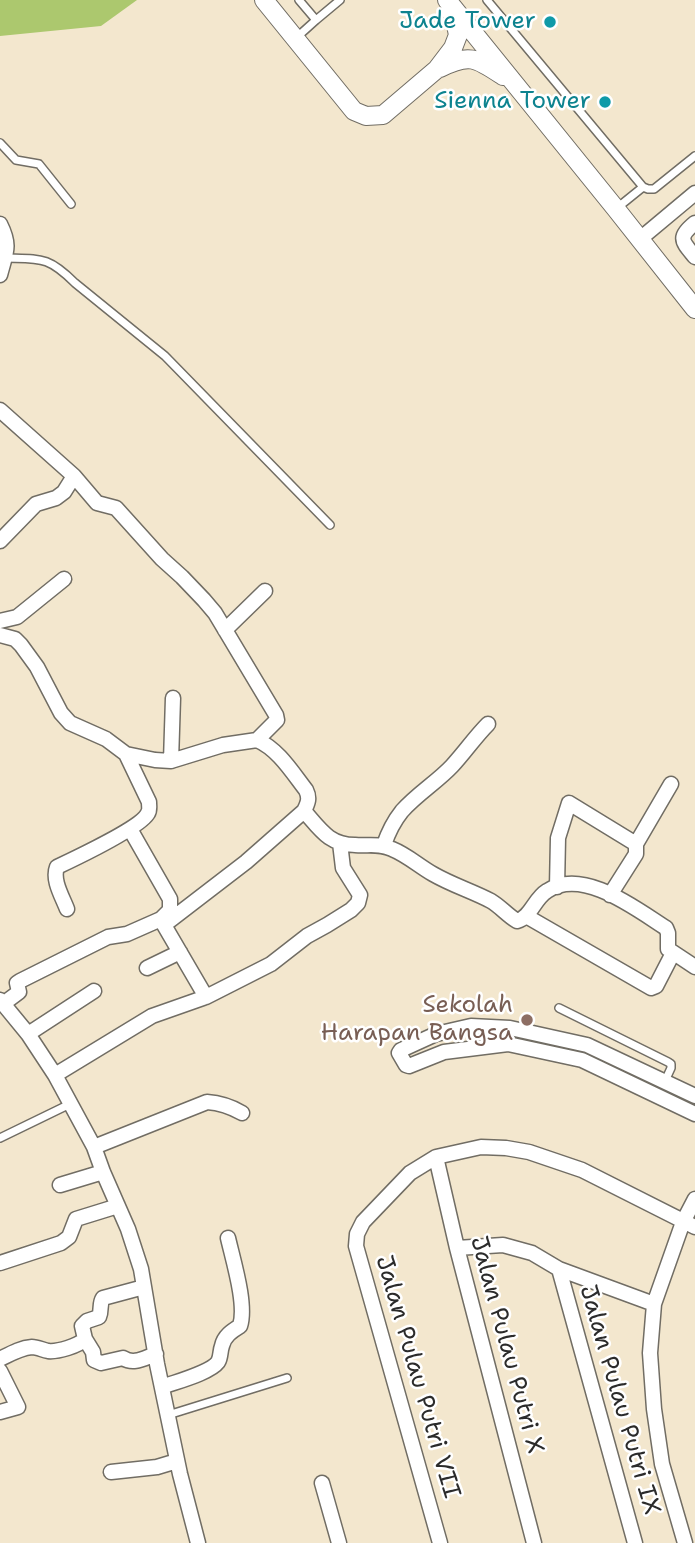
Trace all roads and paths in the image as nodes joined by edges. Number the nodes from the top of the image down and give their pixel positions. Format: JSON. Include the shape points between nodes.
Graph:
{"nodes":[{"id":1,"x":264,"y":0,"type":"edge"},
{"id":2,"x":299,"y":0,"type":"edge"},
{"id":3,"x":340,"y":0,"type":"edge"},
{"id":4,"x":446,"y":0,"type":"edge"},
{"id":5,"x":487,"y":0,"type":"edge"},
{"id":6,"x":316,"y":20,"type":"junction"},
{"id":7,"x":296,"y":38,"type":"junction"},
{"id":8,"x":437,"y":69,"type":"junction"},
{"id":9,"x":513,"y":80,"type":"junction"},
{"id":10,"x":0,"y":143,"type":"edge"},
{"id":11,"x":695,"y":156,"type":"edge"},
{"id":12,"x":643,"y":187,"type":"junction"},
{"id":13,"x":695,"y":193,"type":"edge"},
{"id":14,"x":71,"y":204,"type":"dead end"},
{"id":15,"x":616,"y":209,"type":"junction"},
{"id":16,"x":695,"y":223,"type":"edge"},
{"id":17,"x":0,"y":224,"type":"edge"},
{"id":18,"x":640,"y":239,"type":"junction"},
{"id":19,"x":695,"y":257,"type":"edge"},
{"id":20,"x":5,"y":258,"type":"junction"},
{"id":21,"x":0,"y":275,"type":"edge"},
{"id":22,"x":695,"y":309,"type":"edge"},
{"id":23,"x":0,"y":410,"type":"edge"},
{"id":24,"x":74,"y":476,"type":"junction"},
{"id":25,"x":330,"y":525,"type":"dead end"},
{"id":26,"x":0,"y":541,"type":"edge"},
{"id":27,"x":64,"y":579,"type":"dead end"},
{"id":28,"x":265,"y":591,"type":"dead end"},
{"id":29,"x":0,"y":621,"type":"edge"},
{"id":30,"x":225,"y":630,"type":"junction"},
{"id":31,"x":0,"y":635,"type":"edge"},
{"id":32,"x":173,"y":698,"type":"dead end"},
{"id":33,"x":488,"y":724,"type":"dead end"},
{"id":34,"x":257,"y":740,"type":"junction"},
{"id":35,"x":126,"y":754,"type":"junction"},
{"id":36,"x":171,"y":761,"type":"junction"},
{"id":37,"x":671,"y":784,"type":"dead end"},
{"id":38,"x":304,"y":811,"type":"junction"},
{"id":39,"x":130,"y":829,"type":"junction"},
{"id":40,"x":340,"y":843,"type":"junction"},
{"id":41,"x":636,"y":844,"type":"junction"},
{"id":42,"x":384,"y":845,"type":"junction"},
{"id":43,"x":556,"y":887,"type":"junction"},
{"id":44,"x":610,"y":895,"type":"junction"},
{"id":45,"x":67,"y":909,"type":"dead end"},
{"id":46,"x":526,"y":916,"type":"junction"},
{"id":47,"x":162,"y":922,"type":"junction"},
{"id":48,"x":180,"y":952,"type":"junction"},
{"id":49,"x":673,"y":953,"type":"junction"},
{"id":50,"x":695,"y":967,"type":"edge"},
{"id":51,"x":147,"y":968,"type":"dead end"},
{"id":52,"x":94,"y":991,"type":"dead end"},
{"id":53,"x":206,"y":997,"type":"junction"},
{"id":54,"x":1,"y":1002,"type":"edge"},
{"id":55,"x":559,"y":1008,"type":"dead end"},
{"id":56,"x":510,"y":1027,"type":"junction"},
{"id":57,"x":28,"y":1034,"type":"junction"},
{"id":58,"x":508,"y":1044,"type":"junction"},
{"id":59,"x":55,"y":1075,"type":"junction"},
{"id":60,"x":666,"y":1081,"type":"junction"},
{"id":61,"x":695,"y":1096,"type":"edge"},
{"id":62,"x":71,"y":1104,"type":"junction"},
{"id":63,"x":242,"y":1113,"type":"dead end"},
{"id":64,"x":695,"y":1114,"type":"edge"},
{"id":65,"x":0,"y":1138,"type":"edge"},
{"id":66,"x":94,"y":1147,"type":"junction"},
{"id":67,"x":436,"y":1157,"type":"junction"},
{"id":68,"x":103,"y":1172,"type":"junction"},
{"id":69,"x":60,"y":1185,"type":"dead end"},
{"id":70,"x":695,"y":1199,"type":"edge"},
{"id":71,"x":118,"y":1206,"type":"junction"},
{"id":72,"x":689,"y":1225,"type":"edge"},
{"id":73,"x":228,"y":1238,"type":"dead end"},
{"id":74,"x":457,"y":1248,"type":"junction"},
{"id":75,"x":0,"y":1263,"type":"edge"},
{"id":76,"x":559,"y":1269,"type":"junction"},
{"id":77,"x":144,"y":1287,"type":"junction"},
{"id":78,"x":654,"y":1304,"type":"junction"},
{"id":79,"x":85,"y":1339,"type":"junction"},
{"id":80,"x":156,"y":1354,"type":"junction"},
{"id":81,"x":0,"y":1359,"type":"edge"},
{"id":82,"x":0,"y":1371,"type":"edge"},
{"id":83,"x":287,"y":1378,"type":"dead end"},
{"id":84,"x":162,"y":1387,"type":"junction"},
{"id":85,"x":0,"y":1412,"type":"edge"},
{"id":86,"x":167,"y":1415,"type":"junction"},
{"id":87,"x":177,"y":1461,"type":"junction"},
{"id":88,"x":111,"y":1472,"type":"dead end"},
{"id":89,"x":322,"y":1483,"type":"dead end"},
{"id":90,"x":198,"y":1543,"type":"edge"},
{"id":91,"x":339,"y":1543,"type":"edge"},
{"id":92,"x":440,"y":1543,"type":"edge"},
{"id":93,"x":534,"y":1543,"type":"edge"},
{"id":94,"x":635,"y":1543,"type":"edge"},
{"id":95,"x":685,"y":1543,"type":"edge"}],
"edges":[{"from":1,"to":7,"type":"street"},
{"from":2,"to":6,"type":"lane"},
{"from":3,"to":6,"type":"lane"},
{"from":4,"to":8,"type":"street","via":[[458,35]]},
{"from":4,"to":9,"type":"street"},
{"from":5,"to":12,"type":"lane"},
{"from":6,"to":7,"type":"lane"},
{"from":7,"to":8,"type":"street","via":[[354,111],[366,116],[383,115]]},
{"from":8,"to":9,"type":"street","via":[[471,58]]},
{"from":9,"to":15,"type":"street"},
{"from":10,"to":14,"type":"lane","via":[[16,160],[39,164]]},
{"from":11,"to":12,"type":"lane","via":[[654,188]]},
{"from":12,"to":15,"type":"lane"},
{"from":13,"to":18,"type":"street"},
{"from":15,"to":18,"type":"street"},
{"from":16,"to":19,"type":"street","via":[[683,237]]},
{"from":17,"to":20,"type":"street","via":[[8,245]]},
{"from":18,"to":22,"type":"street"},
{"from":20,"to":21,"type":"street"},
{"from":20,"to":25,"type":"lane","via":[[41,259],[64,272],[165,356]]},
{"from":23,"to":24,"type":"street"},
{"from":24,"to":26,"type":"street","via":[[64,492],[36,504]]},
{"from":24,"to":30,"type":"street","via":[[97,503],[116,508],[204,600]]},
{"from":27,"to":29,"type":"street","via":[[16,617]]},
{"from":28,"to":30,"type":"street"},
{"from":30,"to":34,"type":"street","via":[[276,715],[277,720]]},
{"from":31,"to":35,"type":"street","via":[[22,645],[70,723]]},
{"from":32,"to":36,"type":"street"},
{"from":33,"to":42,"type":"street","via":[[451,767],[401,812]]},
{"from":34,"to":36,"type":"street"},
{"from":34,"to":38,"type":"street","via":[[278,756],[306,790],[309,802]]},
{"from":35,"to":36,"type":"street"},
{"from":35,"to":39,"type":"street","via":[[149,802],[146,816]]},
{"from":37,"to":41,"type":"street"},
{"from":38,"to":40,"type":"street","via":[[328,838]]},
{"from":38,"to":47,"type":"street","via":[[246,862]]},
{"from":39,"to":45,"type":"street","via":[[57,867],[55,878]]},
{"from":39,"to":47,"type":"street","via":[[170,899],[170,910]]},
{"from":40,"to":42,"type":"street"},
{"from":40,"to":53,"type":"street","via":[[343,868],[360,895],[358,903],[271,964]]},
{"from":41,"to":43,"type":"street","via":[[569,803],[558,838]]},
{"from":41,"to":44,"type":"street","via":[[636,854]]},
{"from":42,"to":46,"type":"street","via":[[456,887],[491,901],[516,921]]},
{"from":43,"to":44,"type":"street","via":[[588,886]]},
{"from":43,"to":46,"type":"street","via":[[547,890]]},
{"from":44,"to":49,"type":"street","via":[[666,928],[667,947]]},
{"from":46,"to":49,"type":"street","via":[[651,988]]},
{"from":47,"to":48,"type":"street"},
{"from":47,"to":54,"type":"street","via":[[108,937],[20,981],[19,992]]},
{"from":48,"to":51,"type":"street"},
{"from":48,"to":53,"type":"street"},
{"from":49,"to":50,"type":"street"},
{"from":52,"to":57,"type":"street"},
{"from":53,"to":59,"type":"street","via":[[152,1016]]},
{"from":54,"to":57,"type":"street"},
{"from":55,"to":60,"type":"lane","via":[[671,1064]]},
{"from":56,"to":58,"type":"street"},
{"from":56,"to":58,"type":"street","via":[[471,1026],[436,1034],[401,1050],[400,1055],[409,1066],[444,1052]]},
{"from":56,"to":60,"type":"street","via":[[587,1045]]},
{"from":57,"to":59,"type":"street"},
{"from":58,"to":64,"type":"street","via":[[582,1060]]},
{"from":59,"to":62,"type":"street"},
{"from":60,"to":61,"type":"street"},
{"from":62,"to":65,"type":"lane"},
{"from":62,"to":66,"type":"street"},
{"from":63,"to":66,"type":"street","via":[[207,1102]]},
{"from":66,"to":68,"type":"street"},
{"from":67,"to":72,"type":"street","name":"Jalan Pulau Putri VII","via":[[481,1147],[529,1152],[582,1170]]},
{"from":67,"to":74,"type":"street","name":"Jalan Pulau Putri X"},
{"from":67,"to":92,"type":"street","name":"Jalan Pulau Putri VII","via":[[410,1173],[363,1222],[356,1246]]},
{"from":68,"to":69,"type":"street"},
{"from":68,"to":71,"type":"street"},
{"from":70,"to":72,"type":"street"},
{"from":71,"to":75,"type":"street","via":[[76,1219],[69,1237],[61,1243]]},
{"from":71,"to":77,"type":"street"},
{"from":72,"to":78,"type":"street"},
{"from":73,"to":84,"type":"street","via":[[242,1308],[240,1326],[224,1339],[217,1364]]},
{"from":74,"to":76,"type":"street","name":"Jalan Pulau Putri IX","via":[[503,1245],[532,1253]]},
{"from":74,"to":93,"type":"street","name":"Jalan Pulau Putri X"},
{"from":76,"to":78,"type":"street","name":"Jalan Pulau Putri IX"},
{"from":76,"to":94,"type":"street","name":"Jalan Pulau Putri IX"},
{"from":77,"to":79,"type":"street","via":[[103,1298],[99,1317],[82,1326]]},
{"from":77,"to":80,"type":"street"},
{"from":78,"to":95,"type":"street","via":[[650,1353],[654,1409],[662,1464]]},
{"from":79,"to":80,"type":"street","via":[[94,1360],[101,1363],[122,1358],[136,1362]]},
{"from":79,"to":81,"type":"street","via":[[60,1350],[34,1347]]},
{"from":80,"to":84,"type":"street"},
{"from":82,"to":85,"type":"street","via":[[18,1407]]},
{"from":83,"to":86,"type":"lane"},
{"from":84,"to":86,"type":"street"},
{"from":86,"to":87,"type":"street"},
{"from":87,"to":88,"type":"street"},
{"from":87,"to":90,"type":"street"},
{"from":89,"to":91,"type":"street"}]}
